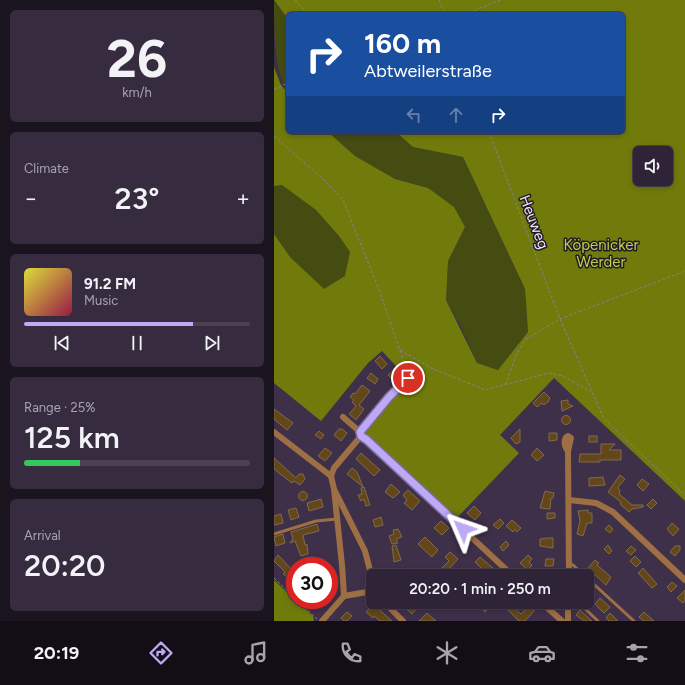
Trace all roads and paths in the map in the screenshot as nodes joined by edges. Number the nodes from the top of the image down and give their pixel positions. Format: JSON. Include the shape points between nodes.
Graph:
{"nodes":[{"id":1,"x":295,"y":0,"type":"edge"},
{"id":2,"x":439,"y":0,"type":"edge"},
{"id":3,"x":501,"y":0,"type":"edge"},
{"id":4,"x":306,"y":12,"type":"edge"},
{"id":5,"x":444,"y":12,"type":"edge"},
{"id":6,"x":470,"y":12,"type":"edge"},
{"id":7,"x":286,"y":84,"type":"edge"},
{"id":8,"x":274,"y":89,"type":"edge"},
{"id":9,"x":490,"y":134,"type":"edge"},
{"id":10,"x":274,"y":136,"type":"edge"},
{"id":11,"x":685,"y":271,"type":"edge"},
{"id":12,"x":560,"y":319,"type":"junction"},
{"id":13,"x":400,"y":350,"type":"junction"},
{"id":14,"x":408,"y":378,"type":"joint"},
{"id":15,"x":505,"y":385,"type":"junction"},
{"id":16,"x":592,"y":392,"type":"junction"},
{"id":17,"x":343,"y":417,"type":"dead end"},
{"id":18,"x":274,"y":432,"type":"edge"},
{"id":19,"x":361,"y":434,"type":"junction"},
{"id":20,"x":568,"y":450,"type":"dead end"},
{"id":21,"x":331,"y":476,"type":"junction"},
{"id":22,"x":334,"y":489,"type":"junction"},
{"id":23,"x":685,"y":495,"type":"edge"},
{"id":24,"x":569,"y":500,"type":"junction"},
{"id":25,"x":337,"y":519,"type":"junction"},
{"id":26,"x":274,"y":534,"type":"edge"},
{"id":27,"x":569,"y":564,"type":"junction"},
{"id":28,"x":370,"y":569,"type":"edge"},
{"id":29,"x":506,"y":569,"type":"edge"},
{"id":30,"x":569,"y":569,"type":"edge"},
{"id":31,"x":578,"y":569,"type":"edge"},
{"id":32,"x":274,"y":578,"type":"edge"},
{"id":33,"x":685,"y":580,"type":"edge"},
{"id":34,"x":594,"y":584,"type":"edge"},
{"id":35,"x":286,"y":589,"type":"edge"},
{"id":36,"x":366,"y":593,"type":"edge"},
{"id":37,"x":344,"y":596,"type":"junction"},
{"id":38,"x":307,"y":609,"type":"edge"},
{"id":39,"x":391,"y":609,"type":"edge"},
{"id":40,"x":549,"y":609,"type":"edge"},
{"id":41,"x":568,"y":609,"type":"edge"},
{"id":42,"x":585,"y":609,"type":"edge"},
{"id":43,"x":321,"y":621,"type":"edge"},
{"id":44,"x":403,"y":621,"type":"edge"},
{"id":45,"x":562,"y":621,"type":"edge"},
{"id":46,"x":568,"y":621,"type":"edge"},
{"id":47,"x":598,"y":621,"type":"edge"},
{"id":48,"x":634,"y":621,"type":"edge"}],
"edges":[{"from":1,"to":4,"type":"path"},
{"from":2,"to":5,"type":"path"},
{"from":3,"to":6,"type":"path"},
{"from":7,"to":8,"type":"path"},
{"from":9,"to":12,"type":"path","name":"Heuweg"},
{"from":10,"to":13,"type":"path","via":[[343,200]]},
{"from":11,"to":12,"type":"path"},
{"from":12,"to":15,"type":"path","via":[[526,339],[517,353]]},
{"from":12,"to":16,"type":"path","name":"Heuweg"},
{"from":13,"to":14,"type":"path"},
{"from":13,"to":15,"type":"path","via":[[432,368],[485,390]]},
{"from":14,"to":19,"type":"street","via":[[389,397]]},
{"from":15,"to":16,"type":"path","via":[[549,373],[563,376]]},
{"from":16,"to":23,"type":"path","name":"Heuweg","via":[[604,419]]},
{"from":17,"to":19,"type":"street"},
{"from":18,"to":21,"type":"street"},
{"from":19,"to":21,"type":"street","via":[[334,468]]},
{"from":19,"to":29,"type":"street"},
{"from":20,"to":24,"type":"street"},
{"from":21,"to":22,"type":"street"},
{"from":22,"to":25,"type":"street"},
{"from":22,"to":28,"type":"street","via":[[365,551]]},
{"from":24,"to":27,"type":"street"},
{"from":24,"to":33,"type":"street","via":[[596,503],[613,512]]},
{"from":25,"to":26,"type":"lane","via":[[316,521]]},
{"from":25,"to":37,"type":"street"},
{"from":27,"to":30,"type":"street"},
{"from":27,"to":31,"type":"lane"},
{"from":32,"to":35,"type":"path"},
{"from":34,"to":48,"type":"lane"},
{"from":36,"to":37,"type":"street"},
{"from":37,"to":43,"type":"street"},
{"from":38,"to":43,"type":"path"},
{"from":39,"to":44,"type":"street"},
{"from":40,"to":45,"type":"street"},
{"from":41,"to":46,"type":"street"},
{"from":42,"to":47,"type":"lane"}]}
